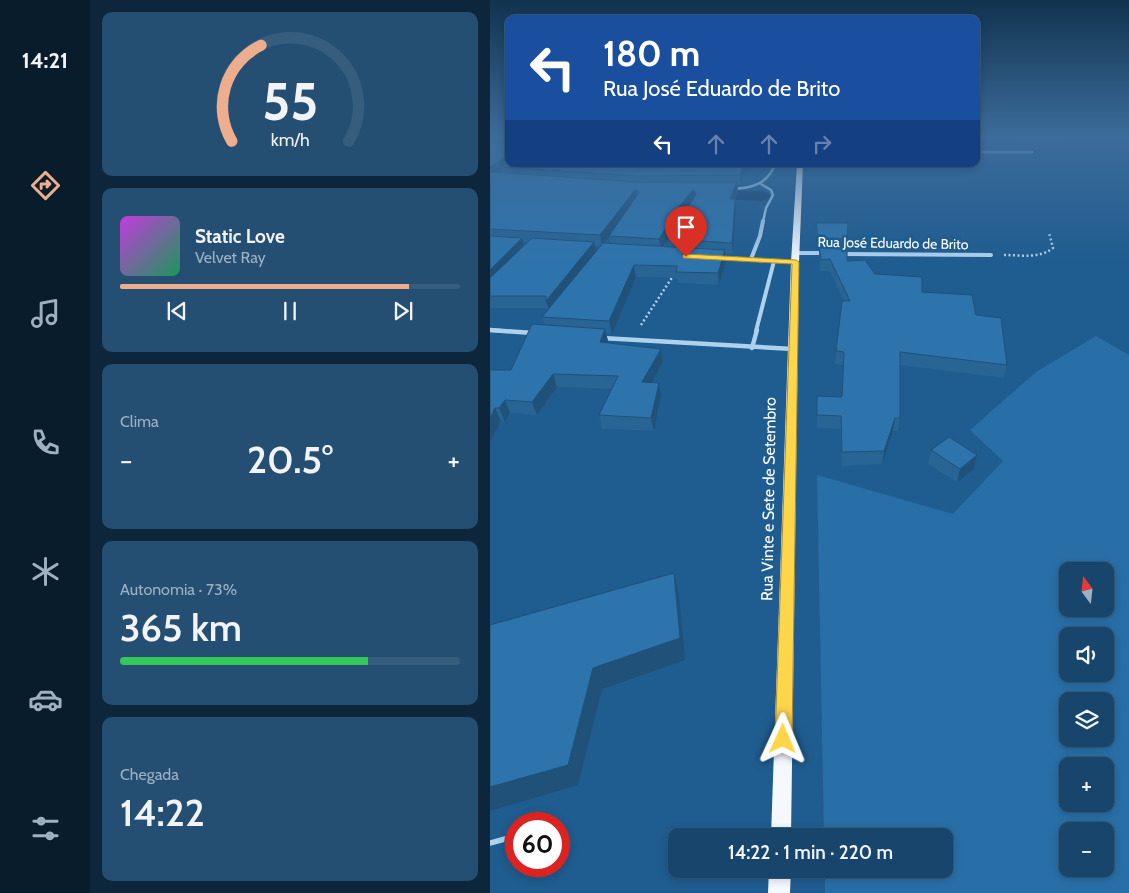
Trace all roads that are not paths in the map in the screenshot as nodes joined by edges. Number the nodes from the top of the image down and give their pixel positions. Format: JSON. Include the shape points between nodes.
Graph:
{"nodes":[{"id":1,"x":768,"y":180,"type":"edge"},
{"id":2,"x":799,"y":180,"type":"edge"},
{"id":3,"x":761,"y":184,"type":"junction"},
{"id":4,"x":728,"y":189,"type":"edge"},
{"id":5,"x":991,"y":255,"type":"road end"},
{"id":6,"x":714,"y":258,"type":"edge"},
{"id":7,"x":796,"y":258,"type":"junction"},
{"id":8,"x":751,"y":259,"type":"junction"},
{"id":9,"x":774,"y":261,"type":"junction"},
{"id":10,"x":490,"y":330,"type":"edge"},
{"id":11,"x":538,"y":333,"type":"edge"},
{"id":12,"x":594,"y":337,"type":"edge"},
{"id":13,"x":752,"y":348,"type":"junction"},
{"id":14,"x":793,"y":349,"type":"junction"},
{"id":15,"x":781,"y":828,"type":"edge"},
{"id":16,"x":505,"y":839,"type":"edge"},
{"id":17,"x":490,"y":844,"type":"edge"},
{"id":18,"x":780,"y":878,"type":"edge"},
{"id":19,"x":779,"y":893,"type":"edge"}],
"edges":[{"from":1,"to":3,"type":"street"},
{"from":2,"to":7,"type":"main road","name":"Rua Vinte e Sete de Setembro"},
{"from":3,"to":4,"type":"street","via":[[752,188]]},
{"from":3,"to":8,"type":"street","via":[[773,195]]},
{"from":5,"to":7,"type":"street","name":"Rua José Eduardo de Brito"},
{"from":6,"to":8,"type":"street","name":"Rua José Eduardo de Brito"},
{"from":7,"to":9,"type":"street","name":"Rua José Eduardo de Brito"},
{"from":7,"to":14,"type":"main road","name":"Rua Vinte e Sete de Setembro"},
{"from":8,"to":9,"type":"street","name":"Rua José Eduardo de Brito"},
{"from":9,"to":13,"type":"street"},
{"from":10,"to":11,"type":"street"},
{"from":12,"to":13,"type":"street"},
{"from":13,"to":14,"type":"street"},
{"from":14,"to":15,"type":"main road","name":"Rua Vinte e Sete de Setembro"},
{"from":16,"to":17,"type":"lane"},
{"from":18,"to":19,"type":"main road"}]}
